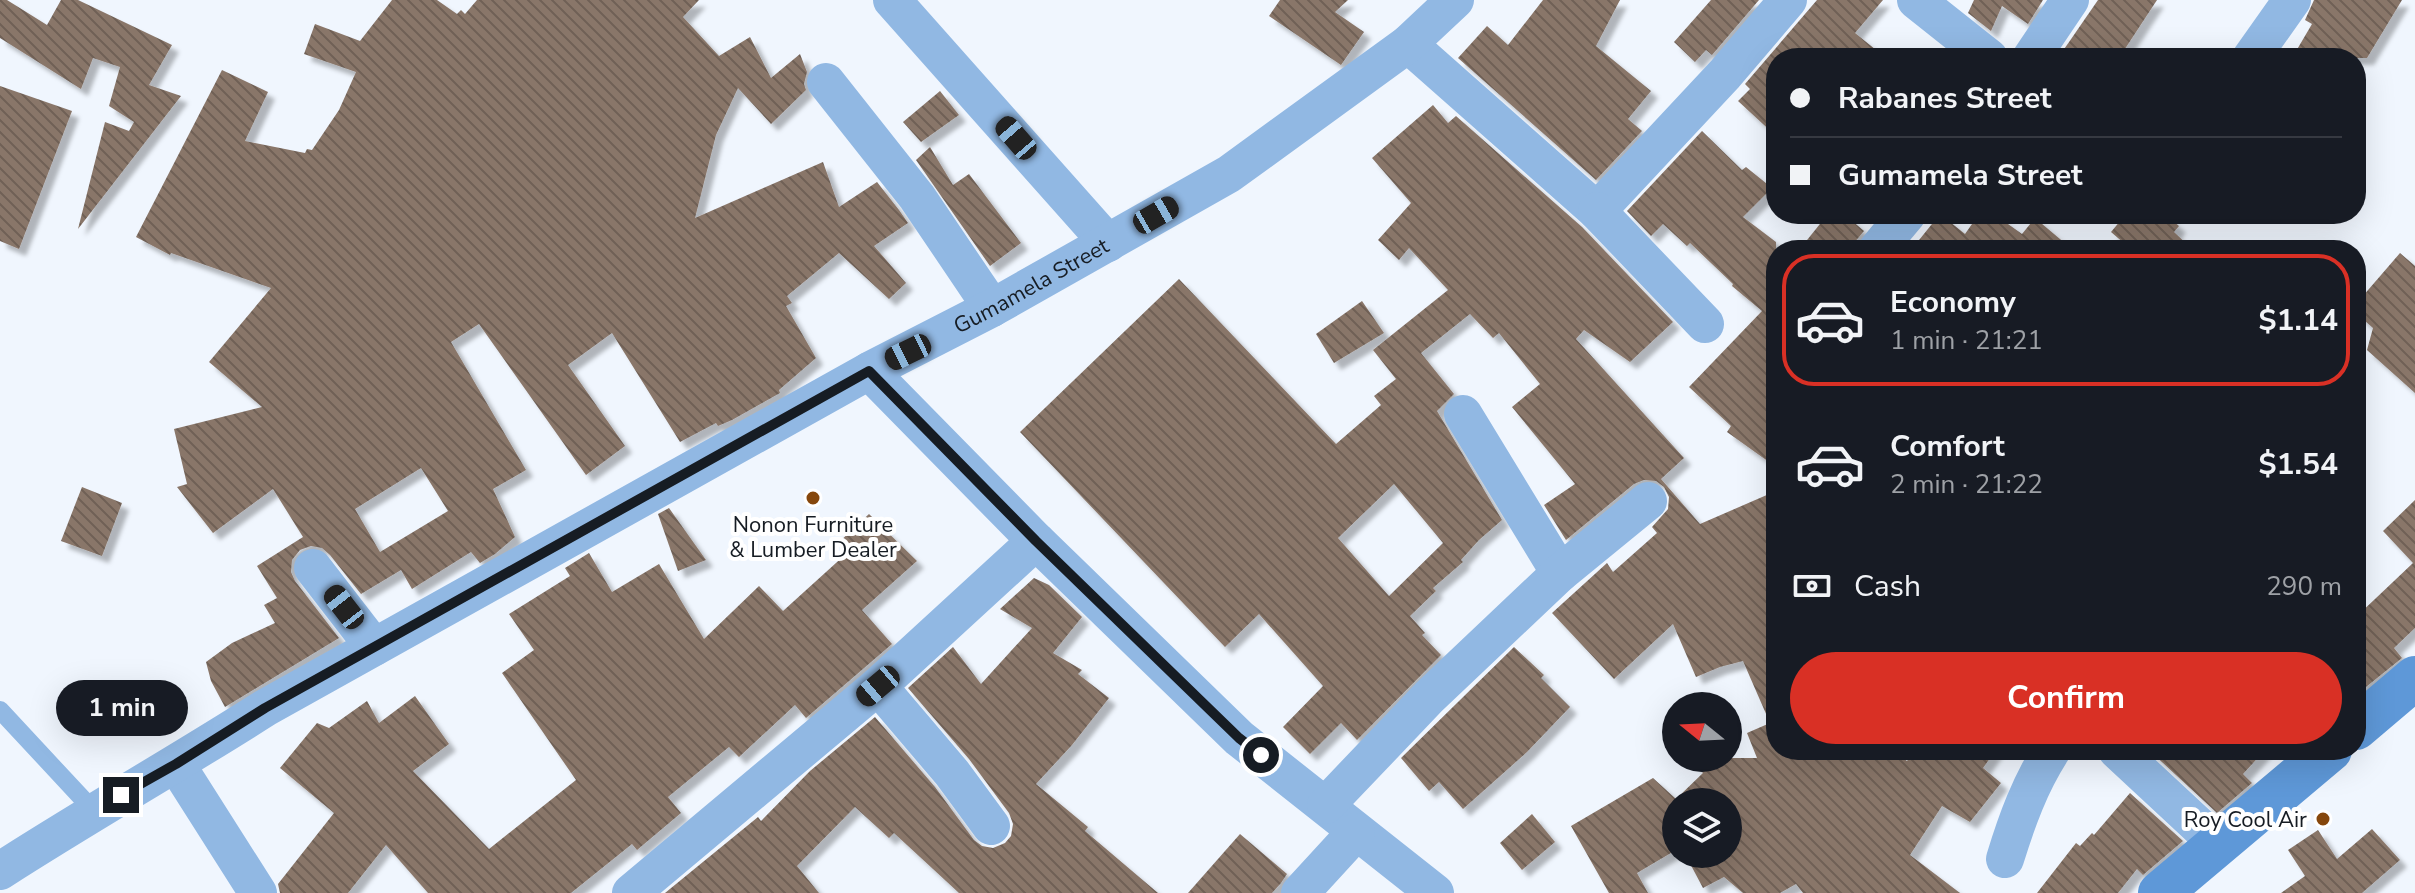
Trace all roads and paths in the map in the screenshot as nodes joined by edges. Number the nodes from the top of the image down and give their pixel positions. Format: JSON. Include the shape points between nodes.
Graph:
{"nodes":[{"id":1,"x":892,"y":0,"type":"edge"},
{"id":2,"x":1455,"y":0,"type":"edge"},
{"id":3,"x":1788,"y":0,"type":"edge"},
{"id":4,"x":1916,"y":0,"type":"edge"},
{"id":5,"x":2070,"y":0,"type":"edge"},
{"id":6,"x":2292,"y":0,"type":"edge"},
{"id":7,"x":1408,"y":44,"type":"junction"},
{"id":8,"x":1976,"y":48,"type":"edge"},
{"id":9,"x":2038,"y":48,"type":"edge"},
{"id":10,"x":2258,"y":48,"type":"edge"},
{"id":11,"x":826,"y":82,"type":"dead end"},
{"id":12,"x":1597,"y":211,"type":"junction"},
{"id":13,"x":1899,"y":224,"type":"edge"},
{"id":14,"x":1885,"y":240,"type":"edge"},
{"id":15,"x":1108,"y":243,"type":"junction"},
{"id":16,"x":992,"y":308,"type":"junction"},
{"id":17,"x":1705,"y":324,"type":"dead end"},
{"id":18,"x":869,"y":371,"type":"junction"},
{"id":19,"x":1463,"y":414,"type":"dead end"},
{"id":20,"x":1648,"y":501,"type":"dead end"},
{"id":21,"x":1036,"y":541,"type":"junction"},
{"id":22,"x":313,"y":568,"type":"dead end"},
{"id":23,"x":1560,"y":573,"type":"junction"},
{"id":24,"x":374,"y":647,"type":"junction"},
{"id":25,"x":2415,"y":678,"type":"edge"},
{"id":26,"x":878,"y":686,"type":"junction"},
{"id":27,"x":0,"y":710,"type":"edge"},
{"id":28,"x":2366,"y":720,"type":"edge"},
{"id":29,"x":2045,"y":760,"type":"edge"},
{"id":30,"x":2128,"y":760,"type":"edge"},
{"id":31,"x":2318,"y":760,"type":"edge"},
{"id":32,"x":176,"y":764,"type":"junction"},
{"id":33,"x":1326,"y":805,"type":"junction"},
{"id":34,"x":94,"y":811,"type":"junction"},
{"id":35,"x":991,"y":826,"type":"dead end"},
{"id":36,"x":1356,"y":832,"type":"junction"},
{"id":37,"x":2218,"y":844,"type":"junction"},
{"id":38,"x":2005,"y":859,"type":"dead end"},
{"id":39,"x":0,"y":871,"type":"edge"},
{"id":40,"x":258,"y":893,"type":"edge"},
{"id":41,"x":631,"y":893,"type":"edge"},
{"id":42,"x":1300,"y":893,"type":"edge"},
{"id":43,"x":1435,"y":893,"type":"edge"},
{"id":44,"x":2160,"y":893,"type":"edge"}],
"edges":[{"from":1,"to":15,"type":"street"},
{"from":2,"to":7,"type":"street","name":"Gumamela Street"},
{"from":3,"to":12,"type":"street"},
{"from":4,"to":8,"type":"street"},
{"from":5,"to":9,"type":"street"},
{"from":6,"to":10,"type":"street"},
{"from":7,"to":12,"type":"street"},
{"from":7,"to":15,"type":"street","name":"Gumamela Street","via":[[1229,174]]},
{"from":11,"to":16,"type":"street","via":[[917,197]]},
{"from":12,"to":17,"type":"street"},
{"from":13,"to":14,"type":"street"},
{"from":15,"to":16,"type":"street","name":"Gumamela Street"},
{"from":16,"to":18,"type":"street","name":"Gumamela Street"},
{"from":18,"to":21,"type":"street"},
{"from":18,"to":24,"type":"street","name":"Gumamela Street"},
{"from":19,"to":23,"type":"street"},
{"from":20,"to":23,"type":"street"},
{"from":21,"to":26,"type":"street"},
{"from":21,"to":33,"type":"street","via":[[1239,738]]},
{"from":22,"to":24,"type":"street"},
{"from":23,"to":33,"type":"street","via":[[1429,697]]},
{"from":24,"to":32,"type":"street","name":"Gumamela Street"},
{"from":25,"to":28,"type":"main road"},
{"from":26,"to":35,"type":"street"},
{"from":26,"to":41,"type":"street"},
{"from":27,"to":34,"type":"lane"},
{"from":29,"to":38,"type":"street"},
{"from":30,"to":37,"type":"street"},
{"from":31,"to":37,"type":"main road"},
{"from":32,"to":34,"type":"street","name":"Gumamela Street"},
{"from":32,"to":40,"type":"street"},
{"from":33,"to":36,"type":"street"},
{"from":34,"to":39,"type":"street","name":"Gumamela Street"},
{"from":36,"to":42,"type":"street"},
{"from":36,"to":43,"type":"street"},
{"from":37,"to":44,"type":"main road"}]}
